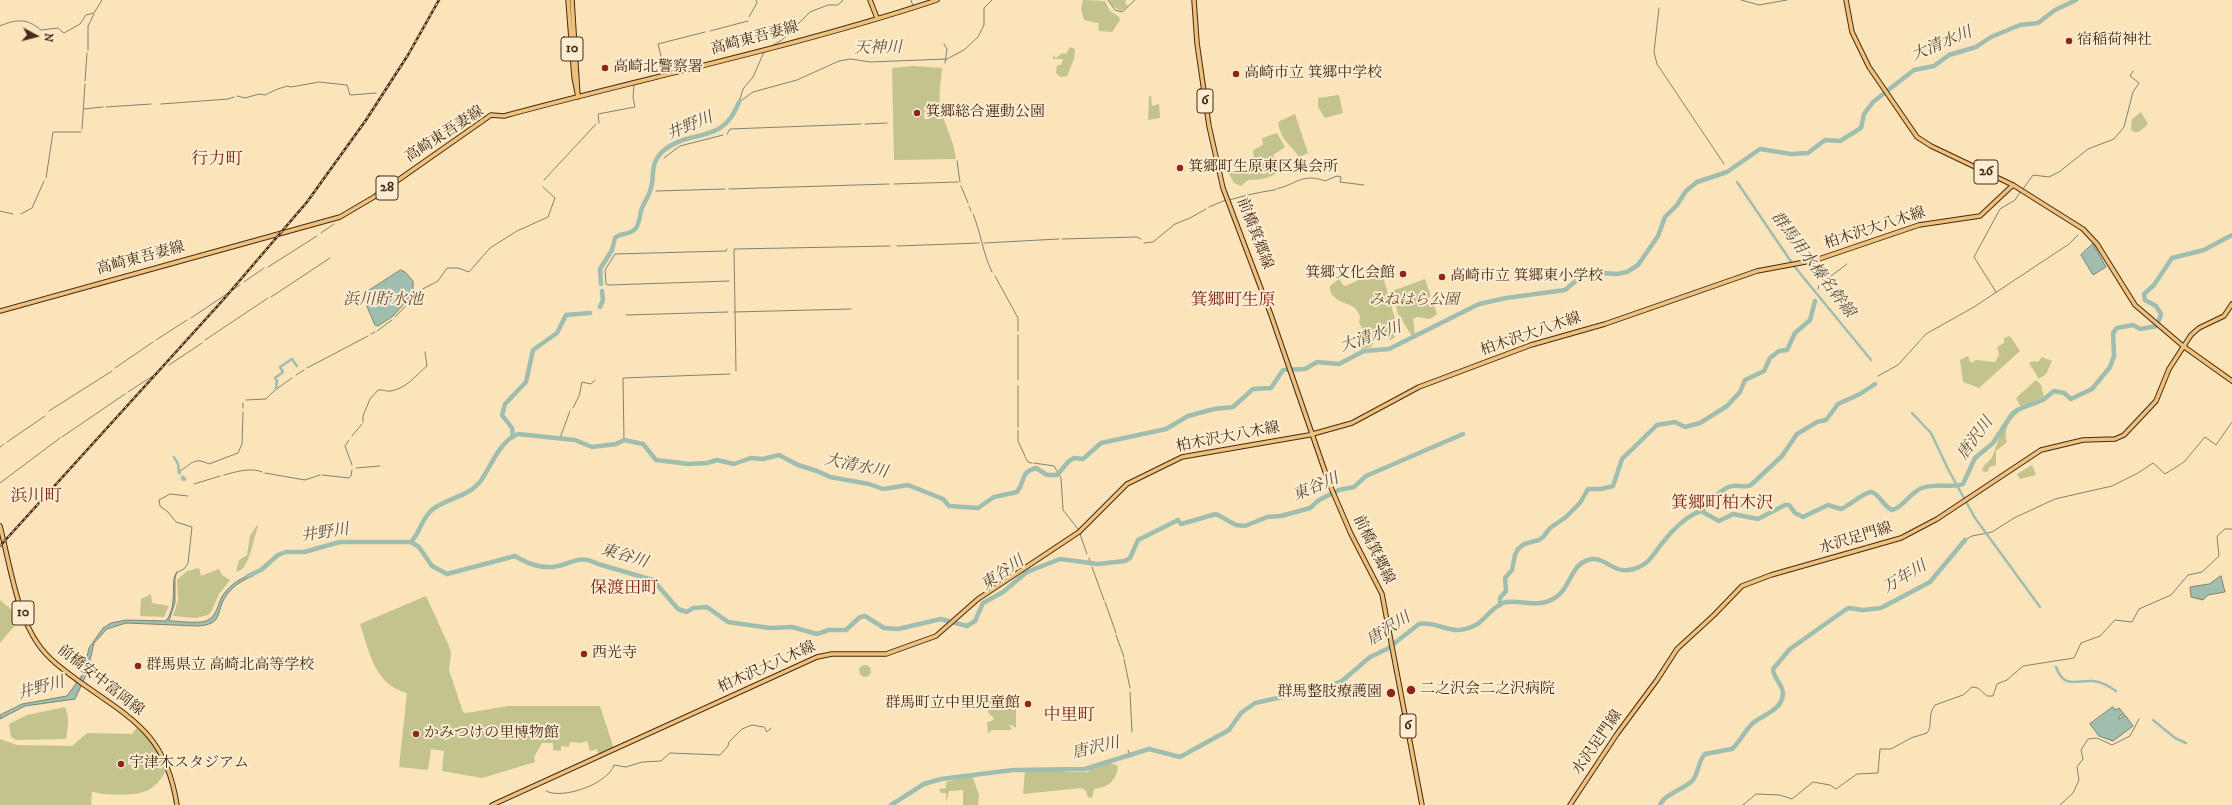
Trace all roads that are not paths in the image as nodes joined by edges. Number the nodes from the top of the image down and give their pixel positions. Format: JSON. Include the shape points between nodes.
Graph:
{"nodes":[{"id":1,"x":568,"y":0,"type":"edge"},
{"id":2,"x":572,"y":0,"type":"edge"},
{"id":3,"x":870,"y":0,"type":"edge"},
{"id":4,"x":937,"y":0,"type":"edge"},
{"id":5,"x":1194,"y":0,"type":"edge"},
{"id":6,"x":1846,"y":0,"type":"edge"},
{"id":7,"x":877,"y":18,"type":"junction"},
{"id":8,"x":578,"y":97,"type":"junction"},
{"id":9,"x":2013,"y":185,"type":"junction"},
{"id":10,"x":2232,"y":304,"type":"edge"},
{"id":11,"x":0,"y":311,"type":"edge"},
{"id":12,"x":2183,"y":346,"type":"junction"},
{"id":13,"x":2232,"y":381,"type":"edge"},
{"id":14,"x":1312,"y":434,"type":"junction"},
{"id":15,"x":0,"y":526,"type":"edge"},
{"id":16,"x":177,"y":805,"type":"edge"},
{"id":17,"x":492,"y":805,"type":"edge"},
{"id":18,"x":1422,"y":805,"type":"edge"},
{"id":19,"x":1570,"y":805,"type":"edge"}],
"edges":[{"from":1,"to":8,"type":"main road","number":"10"},
{"from":2,"to":8,"type":"main road","number":"10"},
{"from":3,"to":7,"type":"main road"},
{"from":4,"to":7,"type":"main road","name":"高崎東吾妻線","number":"28"},
{"from":5,"to":14,"type":"main road","name":"前橋箕郷線","number":"6","via":[[1197,43],[1209,126],[1228,200]]},
{"from":6,"to":9,"type":"main road","number":"26","via":[[1852,32],[1875,78],[1917,137]]},
{"from":7,"to":8,"type":"main road","name":"高崎東吾妻線","number":"28"},
{"from":8,"to":11,"type":"main road","name":"高崎東吾妻線","number":"28","via":[[504,116],[491,116],[340,217]]},
{"from":9,"to":12,"type":"main road","number":"26","via":[[2088,234],[2133,302]]},
{"from":9,"to":14,"type":"main road","name":"柏木沢大八木線","via":[[1980,216],[1919,225],[1816,260],[1757,271],[1604,324],[1531,345],[1419,387],[1352,423]]},
{"from":10,"to":12,"type":"main road","name":"水沢足門線","via":[[2224,316],[2195,331]]},
{"from":12,"to":13,"type":"main road","number":"26"},
{"from":12,"to":19,"type":"main road","name":"水沢足門線","via":[[2169,369],[2156,401],[2121,436],[2083,440],[2041,450],[1937,519],[1901,538],[1771,575],[1742,586],[1677,649]]},
{"from":14,"to":17,"type":"main road","name":"柏木沢大八木線","via":[[1182,457],[1125,486],[1078,532],[978,599],[936,636],[886,654],[832,654],[817,657]]},
{"from":14,"to":18,"type":"main road","name":"前橋箕郷線","number":"6","via":[[1333,493],[1382,594]]},
{"from":15,"to":16,"type":"main road","name":"前橋安中富岡線","number":"10","via":[[24,618],[37,643],[51,659],[150,736],[169,769]]}]}
